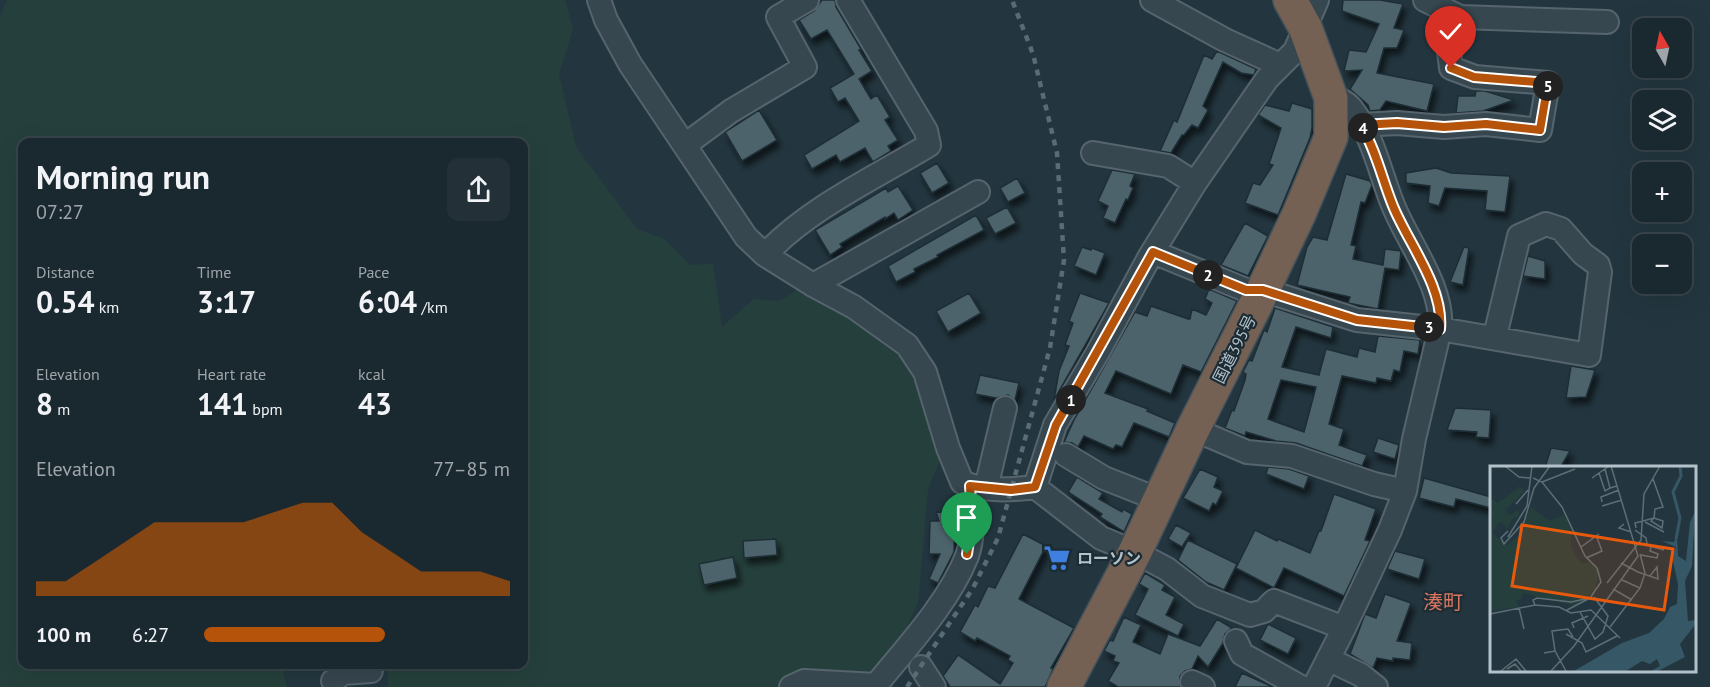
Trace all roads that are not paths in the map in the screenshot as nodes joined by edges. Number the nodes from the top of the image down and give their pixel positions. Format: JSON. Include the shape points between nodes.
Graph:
{"nodes":[{"id":1,"x":599,"y":0,"type":"edge"},
{"id":2,"x":807,"y":0,"type":"edge"},
{"id":3,"x":848,"y":0,"type":"edge"},
{"id":4,"x":1152,"y":0,"type":"edge"},
{"id":5,"x":1425,"y":0,"type":"edge"},
{"id":6,"x":1304,"y":9,"type":"edge"},
{"id":7,"x":1460,"y":17,"type":"junction"},
{"id":8,"x":1607,"y":22,"type":"dead end"},
{"id":9,"x":1280,"y":65,"type":"junction"},
{"id":10,"x":1331,"y":98,"type":"junction"},
{"id":11,"x":1361,"y":125,"type":"junction"},
{"id":12,"x":684,"y":145,"type":"junction"},
{"id":13,"x":1093,"y":153,"type":"dead end"},
{"id":14,"x":1195,"y":183,"type":"junction"},
{"id":15,"x":978,"y":192,"type":"dead end"},
{"id":16,"x":1153,"y":252,"type":"junction"},
{"id":17,"x":765,"y":255,"type":"junction"},
{"id":18,"x":813,"y":285,"type":"junction"},
{"id":19,"x":1263,"y":290,"type":"junction"},
{"id":20,"x":1440,"y":329,"type":"junction"},
{"id":21,"x":1495,"y":336,"type":"dead end"},
{"id":22,"x":1005,"y":408,"type":"dead end"},
{"id":23,"x":1193,"y":429,"type":"junction"},
{"id":24,"x":1066,"y":455,"type":"dead end"},
{"id":25,"x":978,"y":487,"type":"junction"},
{"id":26,"x":1035,"y":487,"type":"junction"},
{"id":27,"x":1405,"y":491,"type":"junction"},
{"id":28,"x":1160,"y":500,"type":"junction"},
{"id":29,"x":1136,"y":552,"type":"junction"},
{"id":30,"x":1344,"y":628,"type":"junction"},
{"id":31,"x":1236,"y":641,"type":"dead end"},
{"id":32,"x":1328,"y":659,"type":"junction"},
{"id":33,"x":921,"y":667,"type":"dead end"},
{"id":34,"x":370,"y":671,"type":"dead end"},
{"id":35,"x":332,"y":677,"type":"edge"},
{"id":36,"x":875,"y":686,"type":"edge"},
{"id":37,"x":791,"y":687,"type":"edge"},
{"id":38,"x":934,"y":687,"type":"edge"},
{"id":39,"x":1064,"y":687,"type":"edge"},
{"id":40,"x":1301,"y":687,"type":"edge"},
{"id":41,"x":1314,"y":687,"type":"edge"},
{"id":42,"x":1376,"y":687,"type":"edge"}],
"edges":[{"from":1,"to":12,"type":"street","via":[[630,64]]},
{"from":2,"to":12,"type":"street","via":[[778,17],[805,67],[731,111]]},
{"from":3,"to":17,"type":"street","via":[[926,131],[929,145],[817,212]]},
{"from":4,"to":9,"type":"street","via":[[1224,40]]},
{"from":5,"to":7,"type":"street"},
{"from":6,"to":9,"type":"street","via":[[1294,51]]},
{"from":6,"to":10,"type":"highway","name":"国道395号"},
{"from":7,"to":8,"type":"street"},
{"from":7,"to":11,"type":"street","via":[[1448,44],[1451,68],[1474,77],[1548,83],[1540,130],[1486,124]]},
{"from":9,"to":14,"type":"street"},
{"from":10,"to":11,"type":"street","via":[[1350,107]]},
{"from":10,"to":19,"type":"highway","name":"国道395号","via":[[1331,137]]},
{"from":11,"to":20,"type":"street","via":[[1394,208],[1424,266],[1442,314]]},
{"from":12,"to":17,"type":"street","via":[[746,237]]},
{"from":13,"to":14,"type":"street","via":[[1168,166]]},
{"from":14,"to":16,"type":"street"},
{"from":15,"to":18,"type":"street"},
{"from":16,"to":19,"type":"street","via":[[1246,290]]},
{"from":16,"to":26,"type":"street","via":[[1056,425]]},
{"from":17,"to":18,"type":"street"},
{"from":18,"to":25,"type":"street","via":[[854,307],[907,345],[925,372],[962,482]]},
{"from":19,"to":20,"type":"street","via":[[1357,320]]},
{"from":19,"to":23,"type":"highway","name":"国道395号"},
{"from":20,"to":21,"type":"street","via":[[1589,355],[1600,272],[1598,265],[1561,229],[1546,224],[1519,236]]},
{"from":20,"to":27,"type":"street"},
{"from":22,"to":25,"type":"street"},
{"from":23,"to":27,"type":"street","via":[[1247,452],[1292,456]]},
{"from":23,"to":28,"type":"highway","name":"国道395号"},
{"from":24,"to":28,"type":"street","via":[[1104,478]]},
{"from":25,"to":26,"type":"street"},
{"from":25,"to":36,"type":"street","via":[[967,554],[940,606]]},
{"from":26,"to":29,"type":"street","via":[[1101,538]]},
{"from":27,"to":30,"type":"street"},
{"from":28,"to":29,"type":"highway","name":"国道395号"},
{"from":29,"to":30,"type":"street","via":[[1167,569],[1202,596],[1250,615],[1264,611],[1274,601]]},
{"from":29,"to":39,"type":"highway","name":"国道395号"},
{"from":30,"to":32,"type":"street"},
{"from":31,"to":40,"type":"street","via":[[1242,654]]},
{"from":32,"to":41,"type":"street"},
{"from":32,"to":42,"type":"street"},
{"from":33,"to":38,"type":"street"},
{"from":34,"to":35,"type":"street"},
{"from":36,"to":37,"type":"street","via":[[804,681]]}]}
